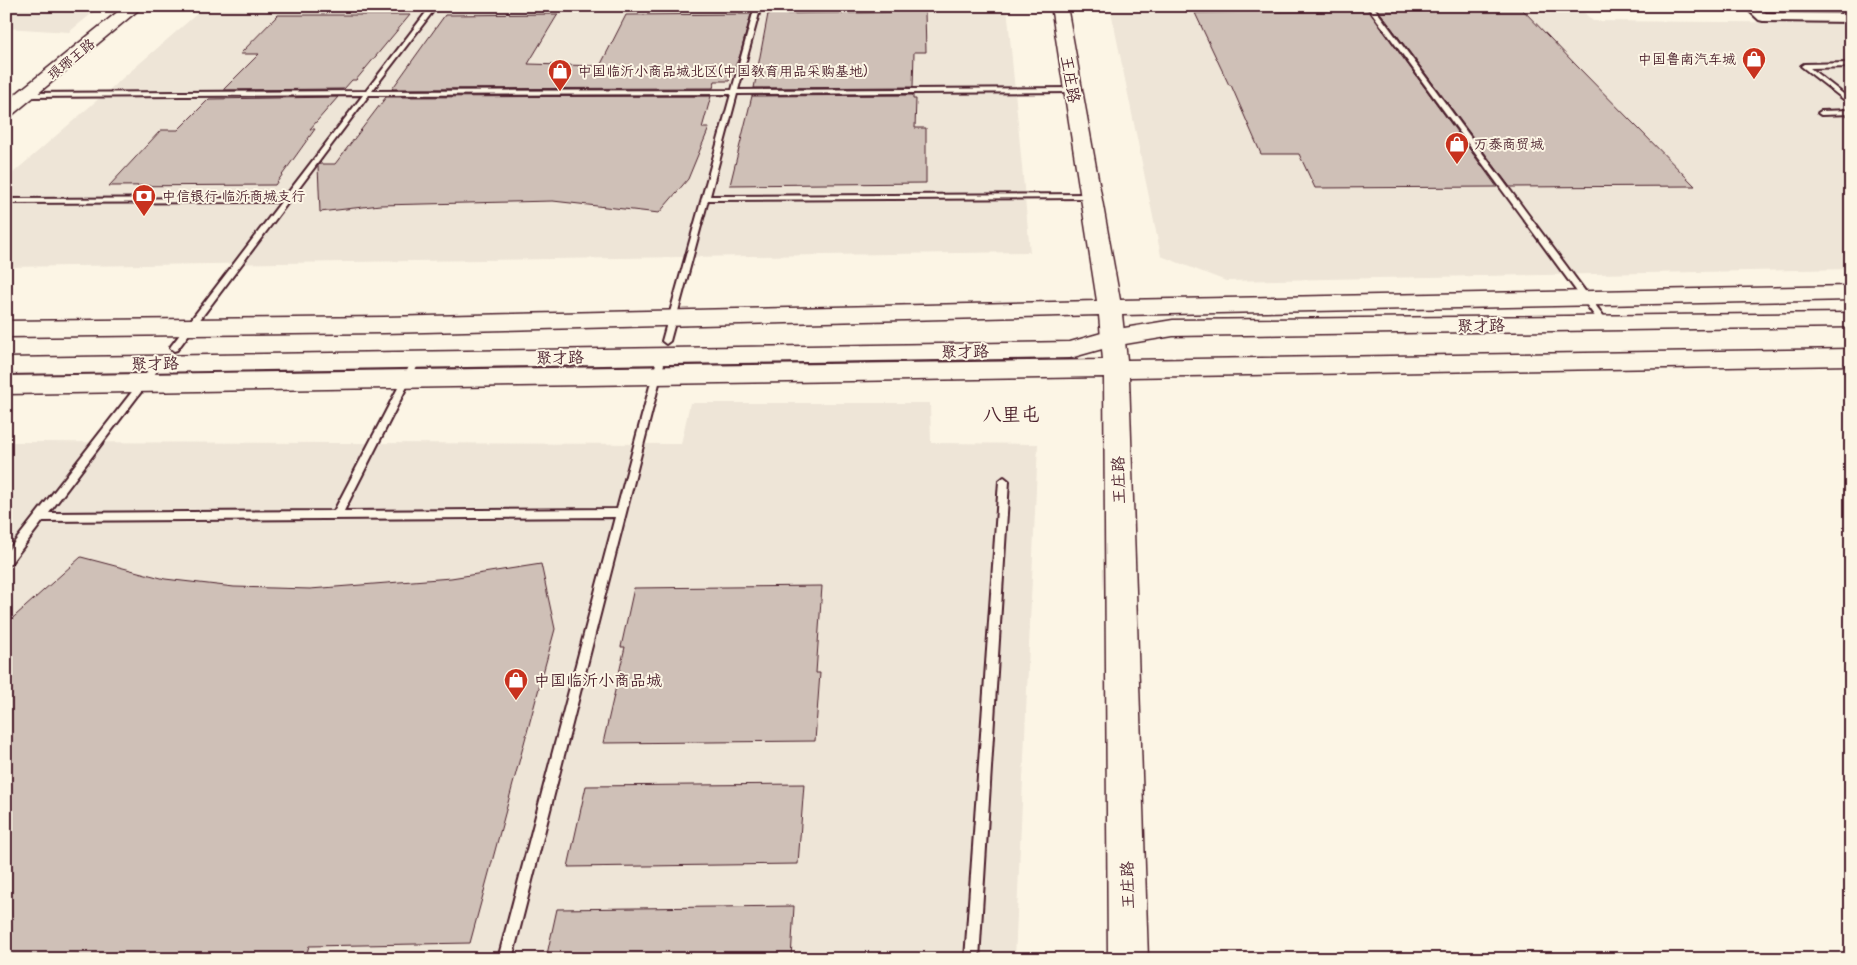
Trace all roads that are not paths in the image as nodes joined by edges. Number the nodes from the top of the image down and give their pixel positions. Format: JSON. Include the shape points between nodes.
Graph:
{"nodes":[{"id":1,"x":135,"y":6,"type":"edge"},
{"id":2,"x":434,"y":6,"type":"edge"},
{"id":3,"x":758,"y":6,"type":"edge"},
{"id":4,"x":1059,"y":6,"type":"edge"},
{"id":5,"x":1370,"y":6,"type":"edge"},
{"id":6,"x":1750,"y":6,"type":"edge"},
{"id":7,"x":1851,"y":18,"type":"edge"},
{"id":8,"x":1851,"y":65,"type":"edge"},
{"id":9,"x":1073,"y":90,"type":"junction"},
{"id":10,"x":734,"y":92,"type":"junction"},
{"id":11,"x":367,"y":94,"type":"junction"},
{"id":12,"x":26,"y":95,"type":"junction"},
{"id":13,"x":1851,"y":103,"type":"edge"},
{"id":14,"x":6,"y":111,"type":"edge"},
{"id":15,"x":1851,"y":112,"type":"edge"},
{"id":16,"x":1821,"y":113,"type":"dead end"},
{"id":17,"x":1091,"y":196,"type":"junction"},
{"id":18,"x":705,"y":198,"type":"junction"},
{"id":19,"x":287,"y":200,"type":"junction"},
{"id":20,"x":6,"y":201,"type":"edge"},
{"id":21,"x":1851,"y":294,"type":"edge"},
{"id":22,"x":1587,"y":299,"type":"junction"},
{"id":23,"x":1851,"y":320,"type":"edge"},
{"id":24,"x":1111,"y":323,"type":"junction"},
{"id":25,"x":1605,"y":324,"type":"junction"},
{"id":26,"x":189,"y":327,"type":"junction"},
{"id":27,"x":6,"y":330,"type":"edge"},
{"id":28,"x":1851,"y":334,"type":"edge"},
{"id":29,"x":665,"y":347,"type":"junction"},
{"id":30,"x":6,"y":350,"type":"edge"},
{"id":31,"x":166,"y":356,"type":"junction"},
{"id":32,"x":1851,"y":357,"type":"edge"},
{"id":33,"x":6,"y":366,"type":"edge"},
{"id":34,"x":412,"y":369,"type":"junction"},
{"id":35,"x":1116,"y":370,"type":"junction"},
{"id":36,"x":144,"y":383,"type":"junction"},
{"id":37,"x":6,"y":385,"type":"edge"},
{"id":38,"x":1004,"y":481,"type":"dead end"},
{"id":39,"x":621,"y":513,"type":"junction"},
{"id":40,"x":337,"y":515,"type":"junction"},
{"id":41,"x":40,"y":517,"type":"junction"},
{"id":42,"x":6,"y":561,"type":"edge"},
{"id":43,"x":505,"y":959,"type":"edge"},
{"id":44,"x":972,"y":959,"type":"edge"},
{"id":45,"x":1128,"y":959,"type":"edge"}],
"edges":[{"from":1,"to":12,"type":"street","name":"琅琊王路"},
{"from":2,"to":11,"type":"lane"},
{"from":3,"to":10,"type":"lane"},
{"from":4,"to":9,"type":"street","name":"王庄路"},
{"from":5,"to":22,"type":"lane"},
{"from":6,"to":7,"type":"street","via":[[1763,17]]},
{"from":8,"to":13,"type":"lane","via":[[1804,66]]},
{"from":9,"to":10,"type":"lane"},
{"from":9,"to":17,"type":"street","name":"王庄路"},
{"from":10,"to":11,"type":"lane"},
{"from":10,"to":18,"type":"lane"},
{"from":11,"to":12,"type":"lane"},
{"from":11,"to":19,"type":"lane"},
{"from":12,"to":14,"type":"street","name":"琅琊王路"},
{"from":15,"to":16,"type":"lane"},
{"from":17,"to":18,"type":"lane"},
{"from":17,"to":24,"type":"street","name":"王庄路"},
{"from":18,"to":29,"type":"lane"},
{"from":19,"to":20,"type":"lane"},
{"from":19,"to":26,"type":"lane"},
{"from":21,"to":22,"type":"street"},
{"from":22,"to":24,"type":"street"},
{"from":22,"to":25,"type":"lane"},
{"from":23,"to":25,"type":"street","name":"聚才路"},
{"from":24,"to":25,"type":"street","name":"聚才路","via":[[1173,328]]},
{"from":24,"to":28,"type":"street","name":"聚才路","via":[[1171,344]]},
{"from":24,"to":29,"type":"street"},
{"from":24,"to":29,"type":"street","name":"聚才路","via":[[1070,350]]},
{"from":24,"to":35,"type":"street","name":"王庄路"},
{"from":26,"to":27,"type":"street"},
{"from":26,"to":29,"type":"street"},
{"from":26,"to":31,"type":"lane"},
{"from":29,"to":31,"type":"street","name":"聚才路"},
{"from":29,"to":34,"type":"street"},
{"from":29,"to":35,"type":"street"},
{"from":29,"to":39,"type":"lane"},
{"from":30,"to":31,"type":"street","name":"聚才路"},
{"from":31,"to":33,"type":"street","name":"聚才路"},
{"from":31,"to":34,"type":"street","name":"聚才路"},
{"from":31,"to":36,"type":"lane"},
{"from":32,"to":35,"type":"street"},
{"from":34,"to":36,"type":"street"},
{"from":34,"to":40,"type":"lane"},
{"from":35,"to":45,"type":"street","name":"王庄路"},
{"from":36,"to":37,"type":"street"},
{"from":36,"to":41,"type":"lane"},
{"from":38,"to":44,"type":"lane"},
{"from":39,"to":40,"type":"lane"},
{"from":39,"to":43,"type":"lane"},
{"from":40,"to":41,"type":"lane"},
{"from":41,"to":42,"type":"lane"}]}
